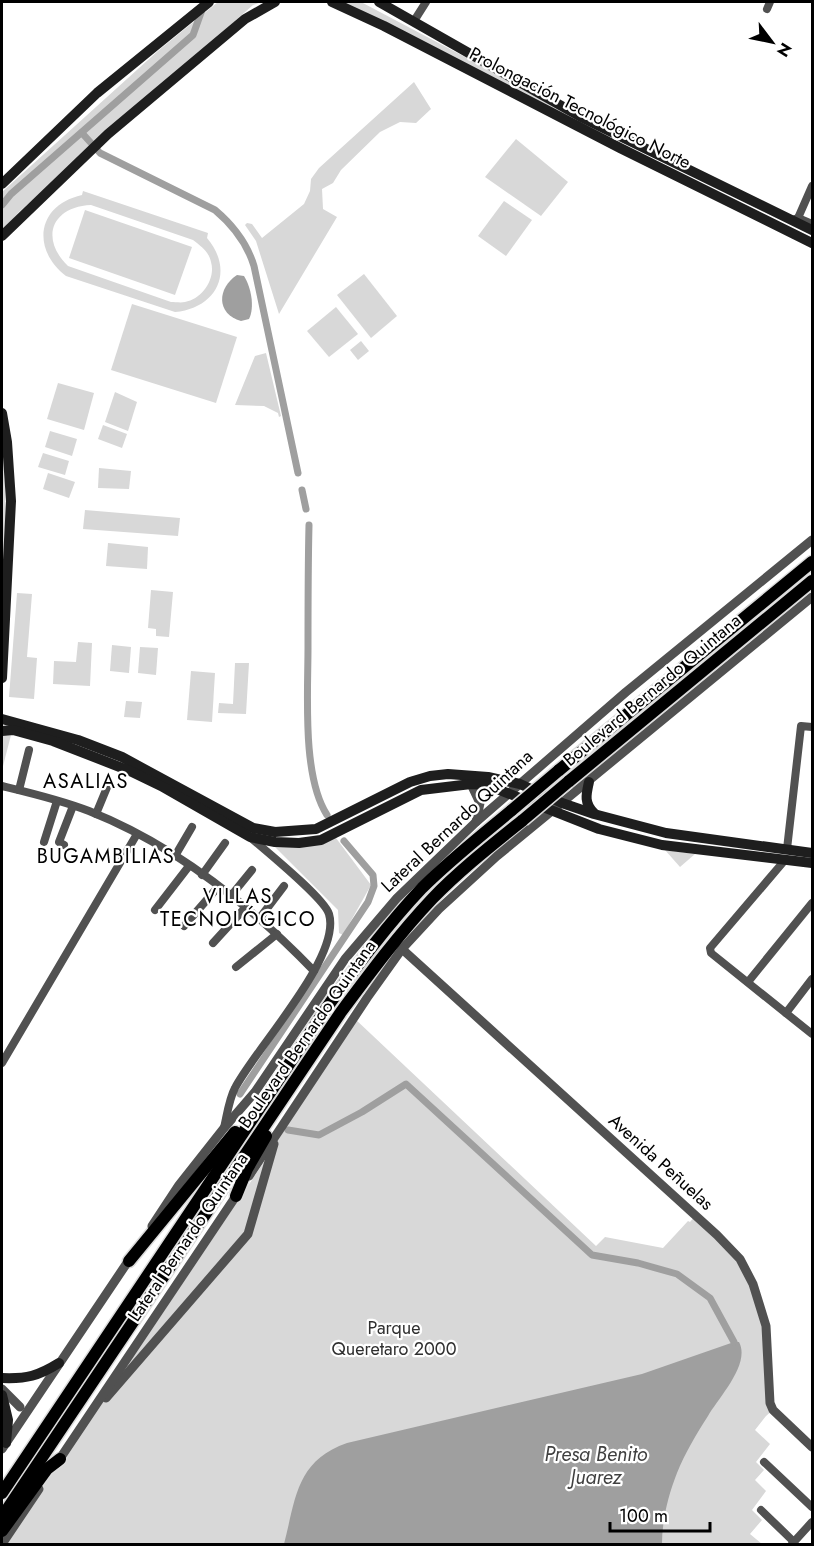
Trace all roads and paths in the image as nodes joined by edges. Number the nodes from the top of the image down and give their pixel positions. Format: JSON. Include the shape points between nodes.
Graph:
{"nodes":[{"id":1,"x":209,"y":2,"type":"edge"},
{"id":2,"x":275,"y":2,"type":"edge"},
{"id":3,"x":332,"y":2,"type":"edge"},
{"id":4,"x":381,"y":2,"type":"edge"},
{"id":5,"x":426,"y":2,"type":"edge"},
{"id":6,"x":414,"y":21,"type":"junction"},
{"id":7,"x":622,"y":143,"type":"junction"},
{"id":8,"x":2,"y":184,"type":"edge"},
{"id":9,"x":813,"y":186,"type":"edge"},
{"id":10,"x":795,"y":219,"type":"junction"},
{"id":11,"x":813,"y":224,"type":"edge"},
{"id":12,"x":813,"y":230,"type":"edge"},
{"id":13,"x":2,"y":236,"type":"edge"},
{"id":14,"x":813,"y":243,"type":"edge"},
{"id":15,"x":2,"y":413,"type":"edge"},
{"id":16,"x":813,"y":540,"type":"edge"},
{"id":17,"x":813,"y":557,"type":"edge"},
{"id":18,"x":813,"y":562,"type":"edge"},
{"id":19,"x":794,"y":577,"type":"junction"},
{"id":20,"x":813,"y":581,"type":"edge"},
{"id":21,"x":813,"y":597,"type":"edge"},
{"id":22,"x":2,"y":678,"type":"edge"},
{"id":23,"x":2,"y":719,"type":"edge"},
{"id":24,"x":813,"y":727,"type":"edge"},
{"id":25,"x":2,"y":730,"type":"edge"},
{"id":26,"x":29,"y":750,"type":"dead end"},
{"id":27,"x":544,"y":763,"type":"junction"},
{"id":28,"x":489,"y":781,"type":"junction"},
{"id":29,"x":590,"y":782,"type":"junction"},
{"id":30,"x":471,"y":784,"type":"junction"},
{"id":31,"x":520,"y":784,"type":"junction"},
{"id":32,"x":108,"y":785,"type":"dead end"},
{"id":33,"x":2,"y":786,"type":"edge"},
{"id":34,"x":573,"y":787,"type":"junction"},
{"id":35,"x":19,"y":790,"type":"junction"},
{"id":36,"x":510,"y":794,"type":"junction"},
{"id":37,"x":57,"y":801,"type":"junction"},
{"id":38,"x":562,"y":802,"type":"junction"},
{"id":39,"x":73,"y":806,"type":"junction"},
{"id":40,"x":489,"y":811,"type":"junction"},
{"id":41,"x":551,"y":811,"type":"junction"},
{"id":42,"x":96,"y":814,"type":"junction"},
{"id":43,"x":594,"y":814,"type":"junction"},
{"id":44,"x":476,"y":822,"type":"junction"},
{"id":45,"x":537,"y":823,"type":"junction"},
{"id":46,"x":192,"y":827,"type":"dead end"},
{"id":47,"x":137,"y":834,"type":"junction"},
{"id":48,"x":250,"y":837,"type":"junction"},
{"id":49,"x":44,"y":842,"type":"dead end"},
{"id":50,"x":225,"y":843,"type":"dead end"},
{"id":51,"x":64,"y":845,"type":"dead end"},
{"id":52,"x":813,"y":853,"type":"edge"},
{"id":53,"x":786,"y":854,"type":"junction"},
{"id":54,"x":175,"y":856,"type":"junction"},
{"id":55,"x":813,"y":863,"type":"edge"},
{"id":56,"x":189,"y":866,"type":"junction"},
{"id":57,"x":252,"y":870,"type":"dead end"},
{"id":58,"x":202,"y":875,"type":"junction"},
{"id":59,"x":284,"y":886,"type":"dead end"},
{"id":60,"x":218,"y":887,"type":"junction"},
{"id":61,"x":230,"y":897,"type":"junction"},
{"id":62,"x":813,"y":903,"type":"edge"},
{"id":63,"x":245,"y":908,"type":"junction"},
{"id":64,"x":155,"y":910,"type":"dead end"},
{"id":65,"x":259,"y":918,"type":"junction"},
{"id":66,"x":184,"y":926,"type":"dead end"},
{"id":67,"x":277,"y":934,"type":"junction"},
{"id":68,"x":213,"y":943,"type":"dead end"},
{"id":69,"x":402,"y":949,"type":"junction"},
{"id":70,"x":236,"y":967,"type":"dead end"},
{"id":71,"x":314,"y":971,"type":"junction"},
{"id":72,"x":813,"y":979,"type":"edge"},
{"id":73,"x":748,"y":982,"type":"junction"},
{"id":74,"x":786,"y":1013,"type":"junction"},
{"id":75,"x":813,"y":1034,"type":"edge"},
{"id":76,"x":2,"y":1063,"type":"edge"},
{"id":77,"x":259,"y":1100,"type":"junction"},
{"id":78,"x":247,"y":1115,"type":"junction"},
{"id":79,"x":276,"y":1123,"type":"junction"},
{"id":80,"x":224,"y":1128,"type":"junction"},
{"id":81,"x":236,"y":1196,"type":"joint"},
{"id":82,"x":129,"y":1261,"type":"junction"},
{"id":83,"x":59,"y":1363,"type":"junction"},
{"id":84,"x":2,"y":1378,"type":"edge"},
{"id":85,"x":2,"y":1389,"type":"edge"},
{"id":86,"x":2,"y":1395,"type":"edge"},
{"id":87,"x":20,"y":1407,"type":"dead end"},
{"id":88,"x":76,"y":1434,"type":"junction"},
{"id":89,"x":4,"y":1446,"type":"edge"},
{"id":90,"x":813,"y":1447,"type":"edge"},
{"id":91,"x":60,"y":1459,"type":"junction"},
{"id":92,"x":764,"y":1462,"type":"dead end"},
{"id":93,"x":2,"y":1492,"type":"edge"},
{"id":94,"x":813,"y":1507,"type":"edge"},
{"id":95,"x":760,"y":1510,"type":"dead end"},
{"id":96,"x":2,"y":1517,"type":"edge"},
{"id":97,"x":811,"y":1527,"type":"edge"},
{"id":98,"x":2,"y":1531,"type":"edge"},
{"id":99,"x":793,"y":1544,"type":"edge"},
{"id":100,"x":2,"y":1545,"type":"edge"}],
"edges":[{"from":1,"to":8,"type":"main road","via":[[97,93]]},
{"from":2,"to":13,"type":"main road","via":[[245,19],[108,134]]},
{"from":3,"to":7,"type":"main road","name":"Prolongación Tecnológico Norte"},
{"from":4,"to":6,"type":"main road","name":"Prolongación Tecnológico Norte"},
{"from":5,"to":6,"type":"street"},
{"from":6,"to":7,"type":"main road","name":"Prolongación Tecnológico Norte"},
{"from":7,"to":10,"type":"main road","name":"Prolongación Tecnológico Norte"},
{"from":7,"to":14,"type":"main road","name":"Prolongación Tecnológico Norte"},
{"from":9,"to":10,"type":"street"},
{"from":10,"to":11,"type":"street"},
{"from":10,"to":12,"type":"main road","name":"Prolongación Tecnológico Norte"},
{"from":15,"to":22,"type":"main road","via":[[8,442],[11,501]]},
{"from":16,"to":27,"type":"street","name":"Lateral Bernardo Quintana"},
{"from":17,"to":19,"type":"main road"},
{"from":18,"to":19,"type":"main road","name":"Boulevard Bernardo Quintana"},
{"from":19,"to":77,"type":"main road","name":"Boulevard Bernardo Quintana","bridge":true,"via":[[424,887],[366,953],[272,1090]]},
{"from":20,"to":34,"type":"main road","name":"Boulevard Bernardo Quintana"},
{"from":21,"to":29,"type":"street"},
{"from":23,"to":28,"type":"main road","via":[[122,757],[254,828],[275,832],[316,830],[410,782],[430,776],[448,774]]},
{"from":24,"to":53,"type":"street","via":[[801,726]]},
{"from":25,"to":48,"type":"main road","via":[[53,741],[130,771]]},
{"from":26,"to":35,"type":"street"},
{"from":27,"to":31,"type":"street","name":"Lateral Bernardo Quintana"},
{"from":27,"to":34,"type":"street","via":[[545,772],[556,785],[569,791]]},
{"from":28,"to":30,"type":"main road"},
{"from":28,"to":31,"type":"main road"},
{"from":28,"to":36,"type":"main road"},
{"from":29,"to":34,"type":"street"},
{"from":29,"to":43,"type":"main road","via":[[586,801]]},
{"from":30,"to":44,"type":"street","via":[[480,804]]},
{"from":30,"to":48,"type":"main road","via":[[421,790],[321,840],[291,843]]},
{"from":31,"to":36,"type":"street","name":"Lateral Bernardo Quintana"},
{"from":31,"to":38,"type":"main road"},
{"from":32,"to":42,"type":"street"},
{"from":33,"to":35,"type":"street"},
{"from":34,"to":38,"type":"street"},
{"from":34,"to":79,"type":"main road","name":"Boulevard Bernardo Quintana","bridge":true,"via":[[480,854],[432,899],[341,1012],[301,1072]]},
{"from":35,"to":37,"type":"street"},
{"from":36,"to":40,"type":"street","name":"Lateral Bernardo Quintana"},
{"from":36,"to":41,"type":"main road"},
{"from":37,"to":39,"type":"street"},
{"from":37,"to":49,"type":"street"},
{"from":38,"to":41,"type":"street"},
{"from":38,"to":43,"type":"main road"},
{"from":39,"to":42,"type":"street"},
{"from":39,"to":51,"type":"street","via":[[59,842]]},
{"from":40,"to":44,"type":"street","name":"Lateral Bernardo Quintana"},
{"from":40,"to":45,"type":"street","via":[[511,804],[532,813]]},
{"from":41,"to":45,"type":"street"},
{"from":41,"to":53,"type":"main road","via":[[654,843]]},
{"from":42,"to":47,"type":"street"},
{"from":43,"to":53,"type":"main road","via":[[666,833]]},
{"from":44,"to":77,"type":"street","name":"Lateral Bernardo Quintana","via":[[369,928],[345,959]]},
{"from":45,"to":69,"type":"street","via":[[439,909]]},
{"from":46,"to":54,"type":"street"},
{"from":47,"to":54,"type":"street"},
{"from":47,"to":76,"type":"street"},
{"from":48,"to":71,"type":"street","via":[[309,889],[329,913],[330,935]]},
{"from":50,"to":58,"type":"street"},
{"from":52,"to":53,"type":"main road"},
{"from":53,"to":55,"type":"main road"},
{"from":53,"to":73,"type":"street","via":[[710,948],[711,953]]},
{"from":54,"to":56,"type":"street"},
{"from":56,"to":58,"type":"street"},
{"from":56,"to":64,"type":"street"},
{"from":57,"to":61,"type":"street"},
{"from":58,"to":60,"type":"street"},
{"from":59,"to":65,"type":"street"},
{"from":60,"to":61,"type":"street"},
{"from":60,"to":66,"type":"street"},
{"from":61,"to":63,"type":"street"},
{"from":62,"to":73,"type":"street"},
{"from":63,"to":65,"type":"street"},
{"from":63,"to":68,"type":"street"},
{"from":65,"to":67,"type":"street"},
{"from":67,"to":70,"type":"street"},
{"from":67,"to":71,"type":"street"},
{"from":69,"to":79,"type":"street"},
{"from":69,"to":90,"type":"street","name":"Avenida Peñuelas","via":[[740,1259],[753,1284],[766,1326],[770,1403]]},
{"from":71,"to":80,"type":"street","via":[[234,1089]]},
{"from":72,"to":74,"type":"street"},
{"from":73,"to":74,"type":"street"},
{"from":74,"to":75,"type":"street"},
{"from":77,"to":78,"type":"main road","name":"Boulevard Bernardo Quintana"},
{"from":78,"to":80,"type":"street","name":"Lateral Bernardo Quintana"},
{"from":78,"to":82,"type":"main road"},
{"from":78,"to":93,"type":"main road","name":"Boulevard Bernardo Quintana"},
{"from":79,"to":81,"type":"main road","via":[[247,1169]]},
{"from":79,"to":88,"type":"street","via":[[248,1234]]},
{"from":79,"to":96,"type":"main road","name":"Boulevard Bernardo Quintana"},
{"from":80,"to":82,"type":"street","name":"Lateral Bernardo Quintana","via":[[179,1185]]},
{"from":81,"to":88,"type":"street","name":"Lateral Bernardo Quintana"},
{"from":82,"to":83,"type":"street","name":"Lateral Bernardo Quintana"},
{"from":83,"to":84,"type":"main road","via":[[41,1375]]},
{"from":83,"to":89,"type":"street","name":"Lateral Bernardo Quintana"},
{"from":85,"to":87,"type":"street"},
{"from":86,"to":89,"type":"main road","via":[[8,1420]]},
{"from":88,"to":91,"type":"street","name":"Lateral Bernardo Quintana"},
{"from":91,"to":98,"type":"main road","via":[[47,1469]]},
{"from":91,"to":100,"type":"street","name":"Lateral Bernardo Quintana"},
{"from":92,"to":94,"type":"street"},
{"from":95,"to":99,"type":"street"},
{"from":97,"to":99,"type":"street"}]}
